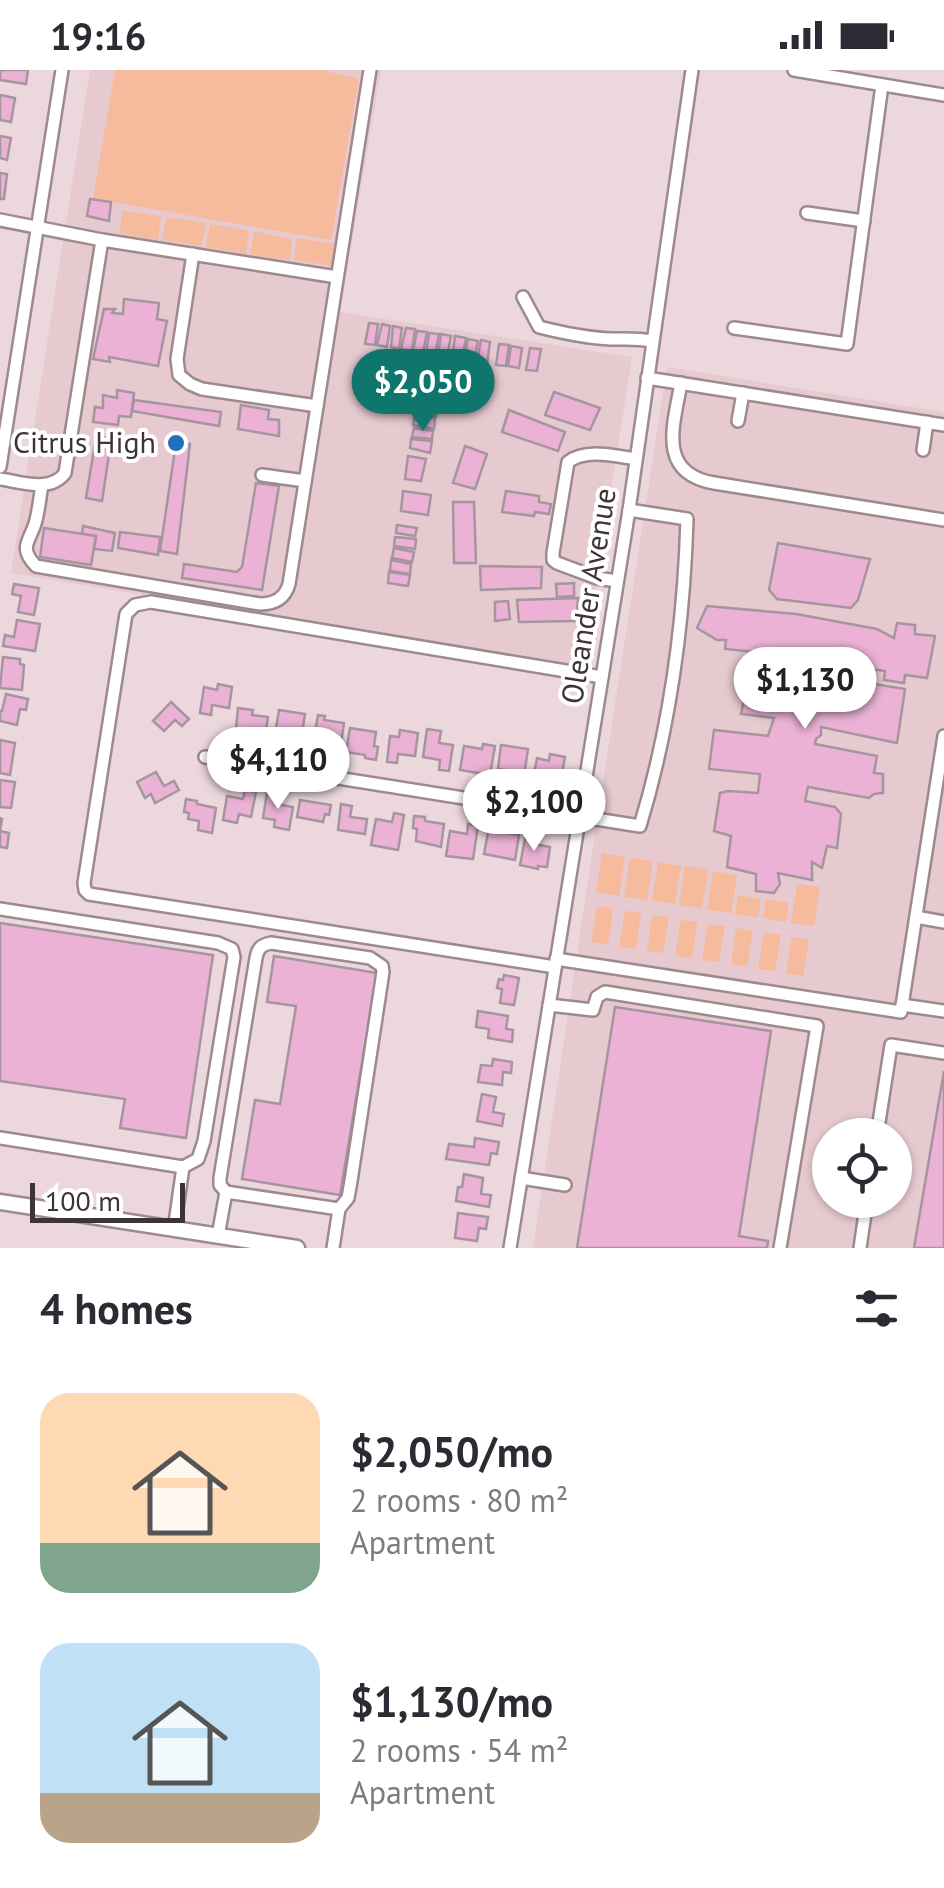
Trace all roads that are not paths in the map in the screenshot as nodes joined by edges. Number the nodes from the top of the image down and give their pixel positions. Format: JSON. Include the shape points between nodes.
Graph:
{"nodes":[{"id":1,"x":62,"y":70,"type":"edge"},
{"id":2,"x":370,"y":70,"type":"edge"},
{"id":3,"x":692,"y":70,"type":"edge"},
{"id":4,"x":794,"y":70,"type":"edge"},
{"id":5,"x":882,"y":85,"type":"junction"},
{"id":6,"x":944,"y":95,"type":"edge"},
{"id":7,"x":807,"y":213,"type":"dead end"},
{"id":8,"x":0,"y":220,"type":"edge"},
{"id":9,"x":864,"y":221,"type":"junction"},
{"id":10,"x":38,"y":226,"type":"junction"},
{"id":11,"x":102,"y":240,"type":"junction"},
{"id":12,"x":193,"y":254,"type":"junction"},
{"id":13,"x":337,"y":278,"type":"junction"},
{"id":14,"x":523,"y":297,"type":"dead end"},
{"id":15,"x":734,"y":328,"type":"dead end"},
{"id":16,"x":652,"y":342,"type":"junction"},
{"id":17,"x":647,"y":378,"type":"junction"},
{"id":18,"x":682,"y":383,"type":"junction"},
{"id":19,"x":742,"y":393,"type":"junction"},
{"id":20,"x":317,"y":406,"type":"junction"},
{"id":21,"x":738,"y":420,"type":"dead end"},
{"id":22,"x":926,"y":422,"type":"junction"},
{"id":23,"x":944,"y":425,"type":"edge"},
{"id":24,"x":922,"y":450,"type":"dead end"},
{"id":25,"x":636,"y":459,"type":"junction"},
{"id":26,"x":0,"y":466,"type":"edge"},
{"id":27,"x":262,"y":474,"type":"dead end"},
{"id":28,"x":0,"y":479,"type":"edge"},
{"id":29,"x":306,"y":482,"type":"junction"},
{"id":30,"x":42,"y":485,"type":"junction"},
{"id":31,"x":629,"y":510,"type":"junction"},
{"id":32,"x":944,"y":520,"type":"edge"},
{"id":33,"x":618,"y":582,"type":"junction"},
{"id":34,"x":602,"y":677,"type":"junction"},
{"id":35,"x":944,"y":736,"type":"edge"},
{"id":36,"x":205,"y":757,"type":"dead end"},
{"id":37,"x":580,"y":815,"type":"junction"},
{"id":38,"x":0,"y":908,"type":"edge"},
{"id":39,"x":916,"y":917,"type":"junction"},
{"id":40,"x":944,"y":922,"type":"edge"},
{"id":41,"x":555,"y":963,"type":"junction"},
{"id":42,"x":902,"y":1004,"type":"junction"},
{"id":43,"x":548,"y":1005,"type":"junction"},
{"id":44,"x":944,"y":1011,"type":"edge"},
{"id":45,"x":944,"y":1053,"type":"edge"},
{"id":46,"x":880,"y":1118,"type":"edge"},
{"id":47,"x":0,"y":1138,"type":"edge"},
{"id":48,"x":183,"y":1166,"type":"junction"},
{"id":49,"x":521,"y":1178,"type":"junction"},
{"id":50,"x":565,"y":1184,"type":"dead end"},
{"id":51,"x":226,"y":1192,"type":"junction"},
{"id":52,"x":0,"y":1202,"type":"edge"},
{"id":53,"x":338,"y":1210,"type":"junction"},
{"id":54,"x":864,"y":1218,"type":"edge"},
{"id":55,"x":174,"y":1230,"type":"junction"},
{"id":56,"x":218,"y":1236,"type":"junction"},
{"id":57,"x":296,"y":1248,"type":"edge"},
{"id":58,"x":333,"y":1248,"type":"edge"},
{"id":59,"x":510,"y":1248,"type":"edge"},
{"id":60,"x":780,"y":1248,"type":"edge"},
{"id":61,"x":860,"y":1248,"type":"edge"}],
"edges":[{"from":1,"to":10,"type":"street"},
{"from":2,"to":13,"type":"street"},
{"from":3,"to":16,"type":"street","name":"Oleander Avenue"},
{"from":4,"to":5,"type":"street"},
{"from":5,"to":6,"type":"street"},
{"from":5,"to":9,"type":"street"},
{"from":7,"to":9,"type":"street"},
{"from":8,"to":10,"type":"street"},
{"from":9,"to":15,"type":"street","via":[[847,344]]},
{"from":10,"to":11,"type":"street"},
{"from":10,"to":26,"type":"street"},
{"from":11,"to":12,"type":"street"},
{"from":11,"to":30,"type":"street","via":[[68,465],[61,479]]},
{"from":12,"to":13,"type":"street"},
{"from":12,"to":20,"type":"street","via":[[179,375],[202,389]]},
{"from":13,"to":20,"type":"street"},
{"from":14,"to":16,"type":"street","via":[[539,326]]},
{"from":16,"to":17,"type":"street","name":"Oleander Avenue"},
{"from":17,"to":18,"type":"street"},
{"from":17,"to":25,"type":"street","name":"Oleander Avenue"},
{"from":18,"to":19,"type":"street"},
{"from":18,"to":32,"type":"street","via":[[671,445],[694,477]]},
{"from":19,"to":21,"type":"street"},
{"from":19,"to":22,"type":"street"},
{"from":20,"to":29,"type":"street"},
{"from":22,"to":23,"type":"street"},
{"from":22,"to":24,"type":"street"},
{"from":25,"to":31,"type":"street","name":"Oleander Avenue"},
{"from":25,"to":33,"type":"street","via":[[588,454],[568,462],[552,554],[557,563]]},
{"from":27,"to":29,"type":"street"},
{"from":28,"to":30,"type":"street"},
{"from":29,"to":30,"type":"street","via":[[288,590],[260,604],[36,566],[26,546]]},
{"from":31,"to":33,"type":"street","name":"Oleander Avenue"},
{"from":31,"to":37,"type":"street","via":[[687,519],[674,666],[640,826]]},
{"from":33,"to":34,"type":"street","name":"Oleander Avenue"},
{"from":34,"to":37,"type":"street","name":"Oleander Avenue"},
{"from":34,"to":41,"type":"street","via":[[150,602],[135,605],[124,622],[84,883],[89,894]]},
{"from":35,"to":39,"type":"street"},
{"from":36,"to":37,"type":"street"},
{"from":37,"to":41,"type":"street","name":"Oleander Avenue"},
{"from":38,"to":48,"type":"street","via":[[232,949],[202,1152]]},
{"from":39,"to":40,"type":"street"},
{"from":39,"to":42,"type":"street"},
{"from":41,"to":42,"type":"street","via":[[901,1012]]},
{"from":41,"to":43,"type":"street","name":"Oleander Avenue"},
{"from":42,"to":44,"type":"street"},
{"from":43,"to":49,"type":"street","name":"Oleander Avenue"},
{"from":43,"to":60,"type":"street","via":[[593,1010],[605,992],[816,1026]]},
{"from":45,"to":46,"type":"street","via":[[891,1045]]},
{"from":47,"to":48,"type":"street"},
{"from":48,"to":55,"type":"street"},
{"from":49,"to":50,"type":"street"},
{"from":49,"to":59,"type":"street","name":"Oleander Avenue"},
{"from":51,"to":53,"type":"street"},
{"from":51,"to":53,"type":"street","via":[[220,1178],[258,949],[271,943],[370,958],[383,972],[348,1198]]},
{"from":51,"to":56,"type":"street"},
{"from":52,"to":55,"type":"main road"},
{"from":53,"to":58,"type":"street"},
{"from":54,"to":61,"type":"street"},
{"from":55,"to":56,"type":"main road"},
{"from":56,"to":57,"type":"main road"}]}
